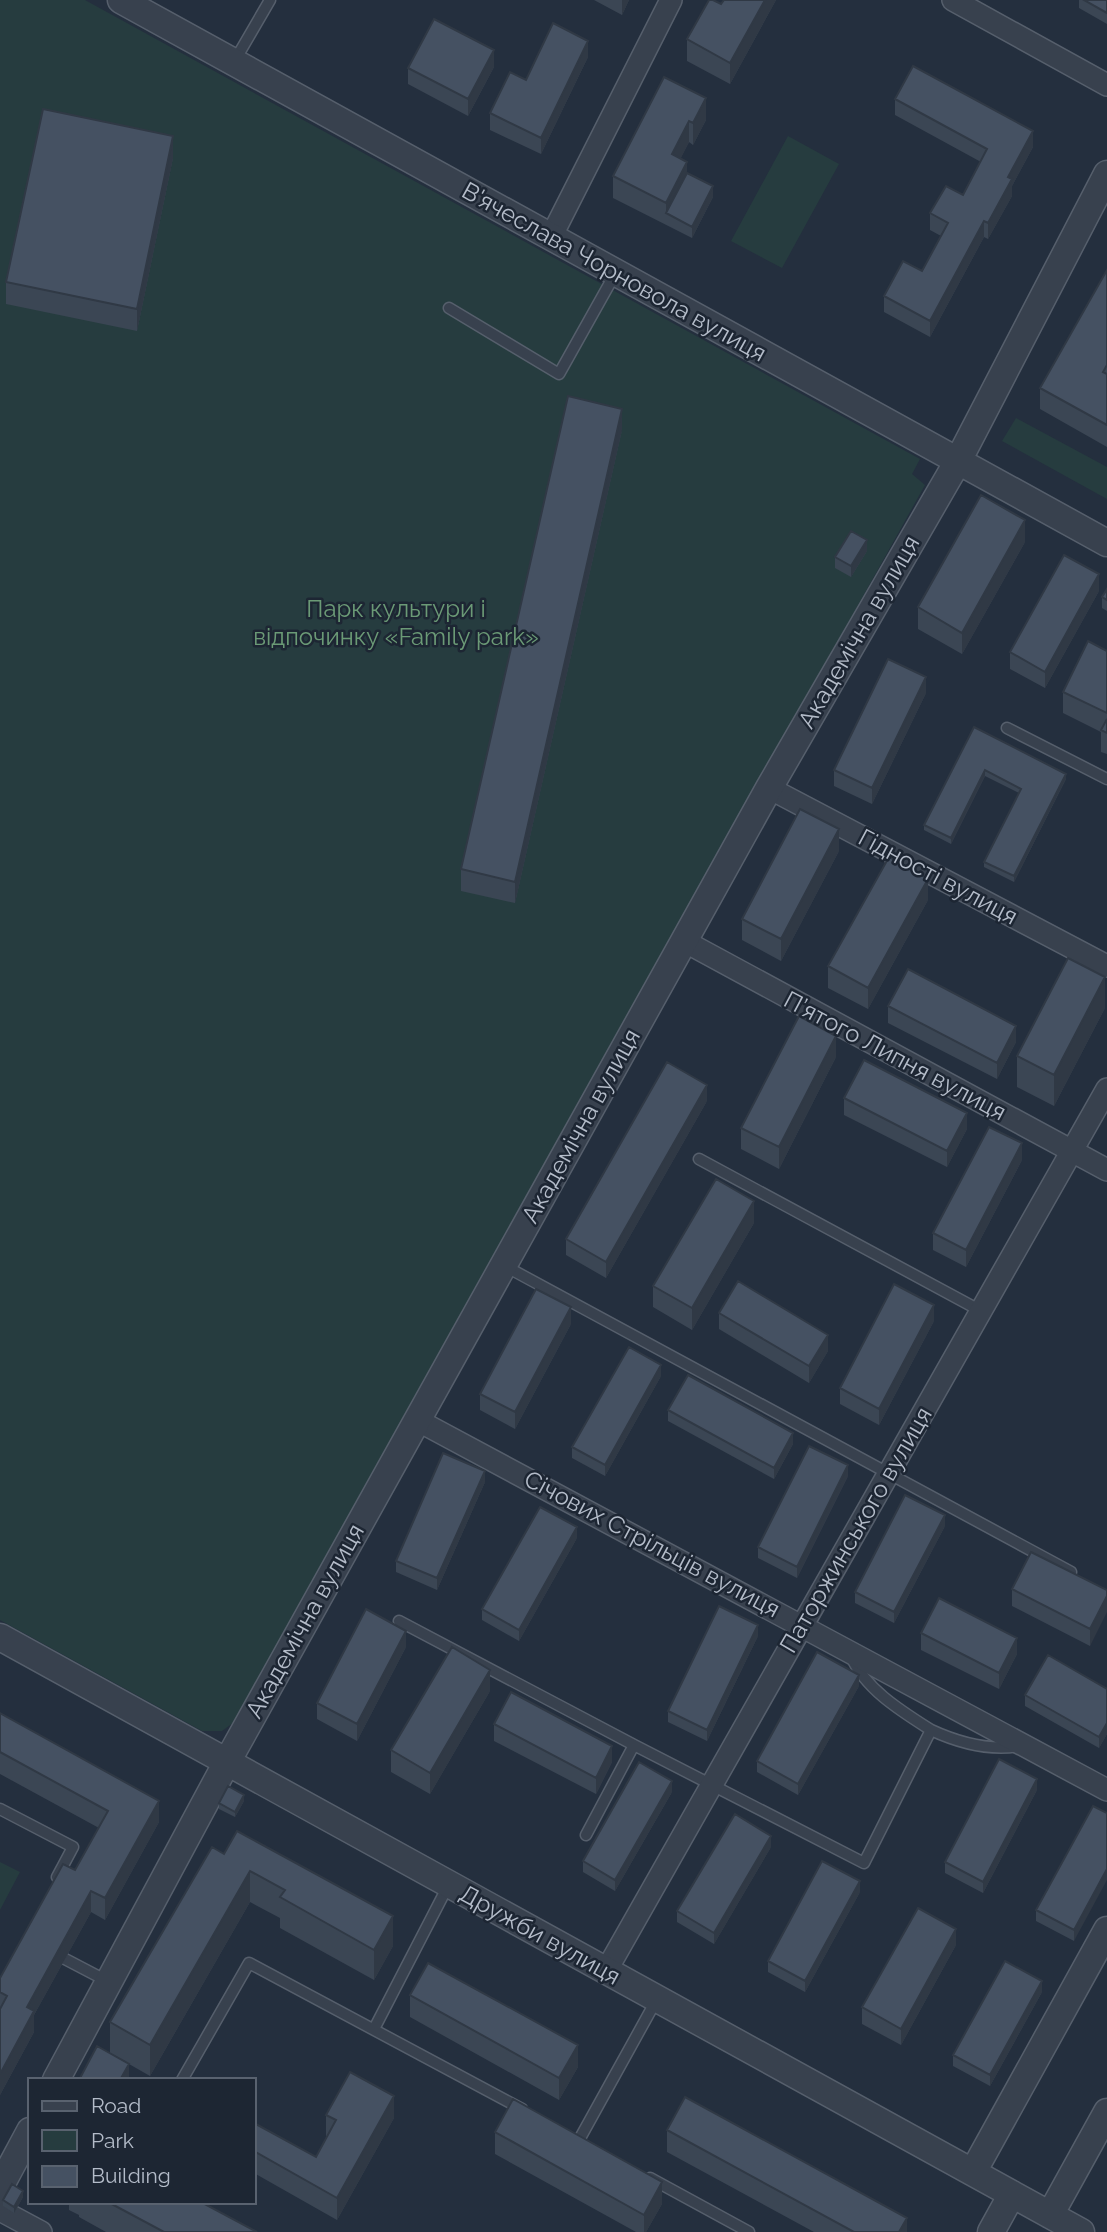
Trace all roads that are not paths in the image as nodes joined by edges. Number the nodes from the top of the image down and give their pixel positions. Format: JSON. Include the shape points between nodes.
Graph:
{"nodes":[{"id":1,"x":121,"y":0,"type":"edge"},
{"id":2,"x":270,"y":0,"type":"edge"},
{"id":3,"x":671,"y":0,"type":"edge"},
{"id":4,"x":953,"y":0,"type":"edge"},
{"id":5,"x":234,"y":62,"type":"junction"},
{"id":6,"x":1107,"y":85,"type":"edge"},
{"id":7,"x":1107,"y":174,"type":"edge"},
{"id":8,"x":551,"y":237,"type":"junction"},
{"id":9,"x":615,"y":272,"type":"junction"},
{"id":10,"x":449,"y":308,"type":"dead end"},
{"id":11,"x":958,"y":461,"type":"junction"},
{"id":12,"x":1107,"y":543,"type":"edge"},
{"id":13,"x":1007,"y":728,"type":"dead end"},
{"id":14,"x":1107,"y":779,"type":"edge"},
{"id":15,"x":769,"y":788,"type":"junction"},
{"id":16,"x":684,"y":941,"type":"junction"},
{"id":17,"x":1107,"y":966,"type":"edge"},
{"id":18,"x":1107,"y":1089,"type":"edge"},
{"id":19,"x":1072,"y":1151,"type":"junction"},
{"id":20,"x":699,"y":1159,"type":"dead end"},
{"id":21,"x":1107,"y":1170,"type":"edge"},
{"id":22,"x":503,"y":1265,"type":"junction"},
{"id":23,"x":981,"y":1311,"type":"junction"},
{"id":24,"x":417,"y":1420,"type":"junction"},
{"id":25,"x":888,"y":1473,"type":"junction"},
{"id":26,"x":1083,"y":1579,"type":"edge"},
{"id":27,"x":399,"y":1621,"type":"dead end"},
{"id":28,"x":802,"y":1625,"type":"junction"},
{"id":29,"x":0,"y":1637,"type":"edge"},
{"id":30,"x":849,"y":1650,"type":"junction"},
{"id":31,"x":931,"y":1730,"type":"junction"},
{"id":32,"x":634,"y":1745,"type":"junction"},
{"id":33,"x":1025,"y":1745,"type":"junction"},
{"id":34,"x":227,"y":1762,"type":"junction"},
{"id":35,"x":711,"y":1785,"type":"junction"},
{"id":36,"x":1107,"y":1790,"type":"edge"},
{"id":37,"x":0,"y":1809,"type":"edge"},
{"id":38,"x":586,"y":1835,"type":"dead end"},
{"id":39,"x":449,"y":1884,"type":"junction"},
{"id":40,"x":49,"y":1892,"type":"edge"},
{"id":41,"x":1107,"y":1930,"type":"edge"},
{"id":42,"x":65,"y":1959,"type":"edge"},
{"id":43,"x":606,"y":1971,"type":"junction"},
{"id":44,"x":109,"y":1982,"type":"junction"},
{"id":45,"x":657,"y":1999,"type":"junction"},
{"id":46,"x":374,"y":2029,"type":"junction"},
{"id":47,"x":58,"y":2078,"type":"edge"},
{"id":48,"x":183,"y":2078,"type":"edge"},
{"id":49,"x":1107,"y":2112,"type":"edge"},
{"id":50,"x":531,"y":2114,"type":"edge"},
{"id":51,"x":567,"y":2133,"type":"edge"},
{"id":52,"x":28,"y":2135,"type":"edge"},
{"id":53,"x":579,"y":2140,"type":"junction"},
{"id":54,"x":592,"y":2147,"type":"edge"},
{"id":55,"x":973,"y":2172,"type":"junction"},
{"id":56,"x":640,"y":2173,"type":"edge"},
{"id":57,"x":0,"y":2187,"type":"edge"},
{"id":58,"x":1012,"y":2194,"type":"junction"},
{"id":59,"x":0,"y":2210,"type":"edge"},
{"id":60,"x":1050,"y":2215,"type":"junction"},
{"id":61,"x":41,"y":2232,"type":"edge"},
{"id":62,"x":749,"y":2232,"type":"edge"},
{"id":63,"x":991,"y":2232,"type":"edge"},
{"id":64,"x":1081,"y":2232,"type":"edge"}],
"edges":[{"from":1,"to":5,"type":"street","name":"В'ячеслава Чорновола вулиця"},
{"from":2,"to":5,"type":"lane"},
{"from":3,"to":8,"type":"street"},
{"from":4,"to":6,"type":"street"},
{"from":5,"to":8,"type":"street","name":"В'ячеслава Чорновола вулиця"},
{"from":7,"to":11,"type":"street","name":"Академічна вулиця"},
{"from":8,"to":9,"type":"street","name":"В'ячеслава Чорновола вулиця"},
{"from":9,"to":10,"type":"lane","via":[[559,374]]},
{"from":9,"to":11,"type":"street","name":"В'ячеслава Чорновола вулиця"},
{"from":11,"to":12,"type":"street","name":"В'ячеслава Чорновола вулиця"},
{"from":11,"to":15,"type":"street","name":"Академічна вулиця"},
{"from":13,"to":14,"type":"lane"},
{"from":15,"to":16,"type":"street","name":"Академічна вулиця"},
{"from":15,"to":17,"type":"street","name":"Гідності вулиця"},
{"from":16,"to":19,"type":"street","name":"П’ятого Липня вулиця"},
{"from":16,"to":22,"type":"street","name":"Академічна вулиця"},
{"from":18,"to":19,"type":"street","name":"Паторжинського вулиця"},
{"from":19,"to":21,"type":"street","name":"П’ятого Липня вулиця"},
{"from":19,"to":23,"type":"street","name":"Паторжинського вулиця"},
{"from":20,"to":23,"type":"lane"},
{"from":22,"to":24,"type":"street","name":"Академічна вулиця"},
{"from":22,"to":25,"type":"lane"},
{"from":23,"to":25,"type":"street","name":"Паторжинського вулиця"},
{"from":24,"to":28,"type":"street","name":"Січових Стрільців вулиця"},
{"from":24,"to":34,"type":"street","name":"Академічна вулиця"},
{"from":25,"to":26,"type":"lane"},
{"from":25,"to":28,"type":"street","name":"Паторжинського вулиця"},
{"from":27,"to":32,"type":"lane"},
{"from":28,"to":30,"type":"street","name":"Січових Стрільців вулиця"},
{"from":28,"to":35,"type":"street","name":"Паторжинського вулиця"},
{"from":29,"to":34,"type":"street","name":"Дружби вулиця"},
{"from":30,"to":31,"type":"lane","via":[[859,1673],[903,1713]]},
{"from":30,"to":33,"type":"street","name":"Січових Стрільців вулиця"},
{"from":31,"to":33,"type":"lane","via":[[993,1748]]},
{"from":31,"to":35,"type":"lane","via":[[864,1863]]},
{"from":32,"to":35,"type":"lane"},
{"from":32,"to":38,"type":"lane"},
{"from":33,"to":36,"type":"street","name":"Січових Стрільців вулиця"},
{"from":34,"to":39,"type":"street","name":"Дружби вулиця"},
{"from":34,"to":44,"type":"street","name":"Академічна вулиця"},
{"from":35,"to":43,"type":"street","name":"Паторжинського вулиця"},
{"from":37,"to":40,"type":"lane","via":[[73,1847]]},
{"from":39,"to":43,"type":"street","name":"Дружби вулиця"},
{"from":39,"to":46,"type":"lane"},
{"from":41,"to":55,"type":"street"},
{"from":42,"to":44,"type":"lane"},
{"from":43,"to":45,"type":"street","name":"Дружби вулиця"},
{"from":44,"to":47,"type":"street","name":"Академічна вулиця","via":[[79,2051]]},
{"from":45,"to":53,"type":"lane"},
{"from":45,"to":55,"type":"street","name":"Дружби вулиця"},
{"from":46,"to":48,"type":"lane","via":[[249,1963]]},
{"from":46,"to":50,"type":"lane"},
{"from":49,"to":60,"type":"street"},
{"from":51,"to":53,"type":"lane"},
{"from":52,"to":57,"type":"street"},
{"from":53,"to":54,"type":"lane"},
{"from":55,"to":58,"type":"street","name":"Дружби вулиця"},
{"from":56,"to":62,"type":"lane"},
{"from":58,"to":60,"type":"street","name":"Дружби вулиця"},
{"from":58,"to":63,"type":"street"},
{"from":59,"to":61,"type":"street"},
{"from":60,"to":64,"type":"street","name":"Дружби вулиця"}]}
